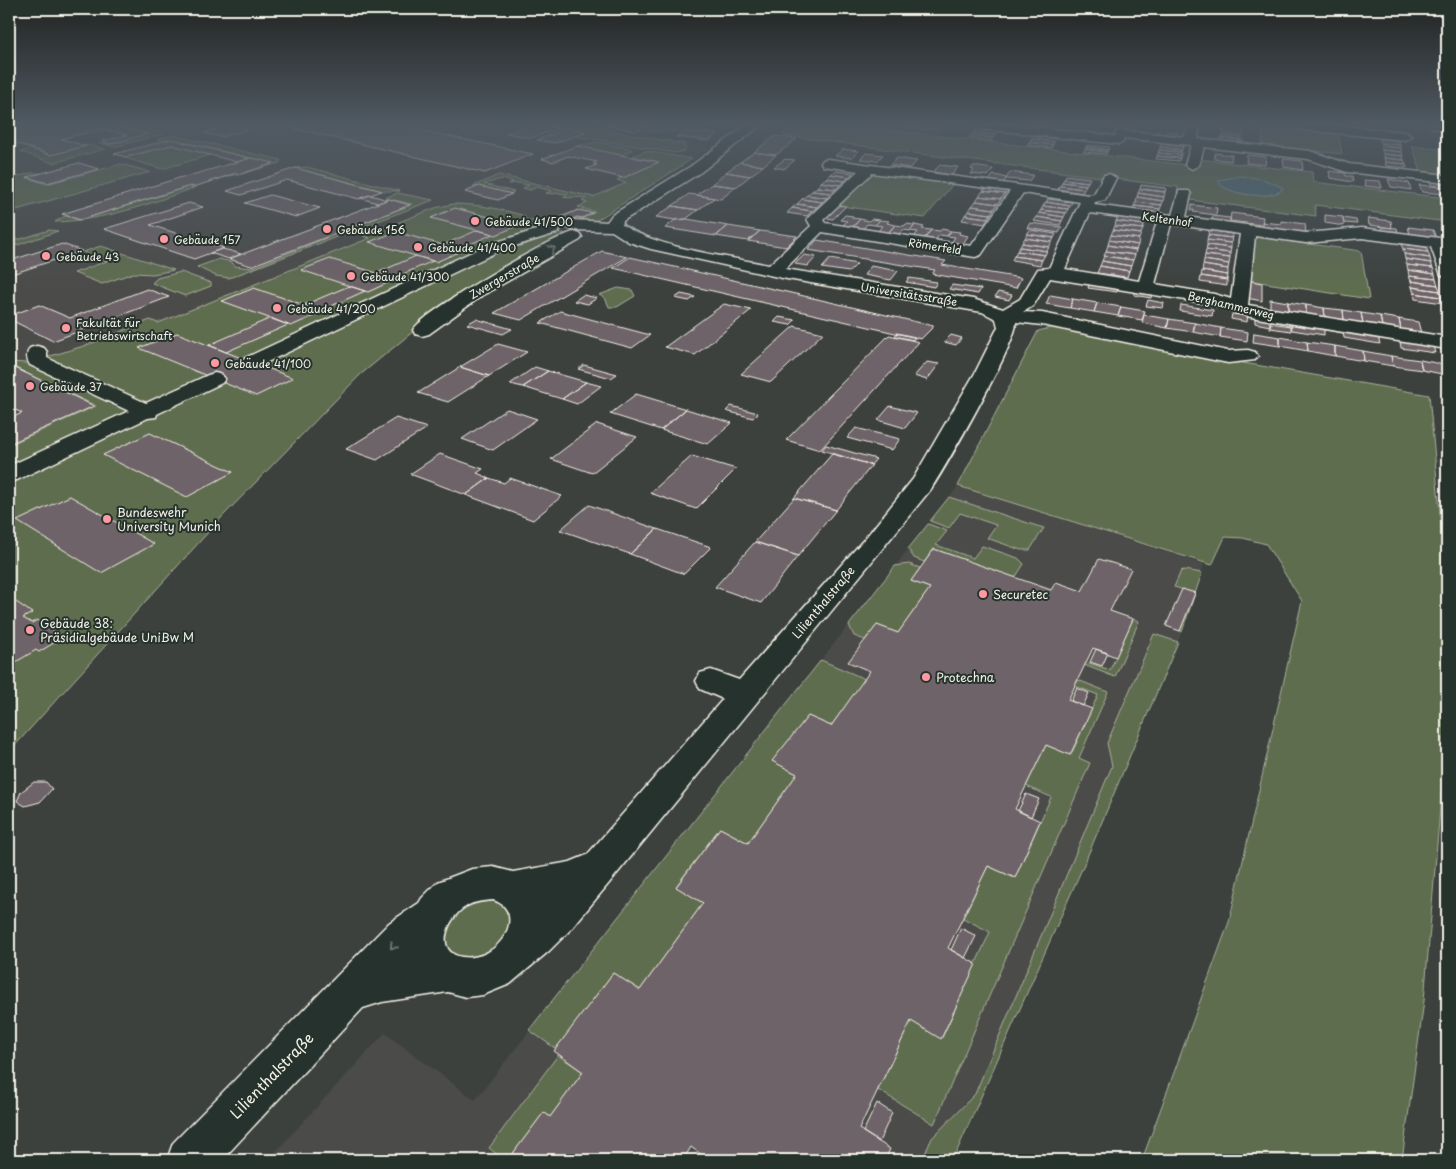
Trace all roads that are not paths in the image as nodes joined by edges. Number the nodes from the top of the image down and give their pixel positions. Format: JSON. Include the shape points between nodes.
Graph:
{"nodes":[{"id":1,"x":678,"y":180,"type":"edge"},
{"id":2,"x":857,"y":180,"type":"edge"},
{"id":3,"x":956,"y":180,"type":"edge"},
{"id":4,"x":1107,"y":180,"type":"edge"},
{"id":5,"x":1019,"y":188,"type":"junction"},
{"id":6,"x":1184,"y":194,"type":"dead end"},
{"id":7,"x":1088,"y":203,"type":"junction"},
{"id":8,"x":1172,"y":220,"type":"junction"},
{"id":9,"x":572,"y":225,"type":"dead end"},
{"id":10,"x":590,"y":227,"type":"junction"},
{"id":11,"x":615,"y":228,"type":"junction"},
{"id":12,"x":819,"y":228,"type":"junction"},
{"id":13,"x":552,"y":230,"type":"dead end"},
{"id":14,"x":1248,"y":231,"type":"junction"},
{"id":15,"x":1443,"y":244,"type":"edge"},
{"id":16,"x":773,"y":271,"type":"junction"},
{"id":17,"x":1447,"y":271,"type":"edge"},
{"id":18,"x":1050,"y":272,"type":"junction"},
{"id":19,"x":1146,"y":286,"type":"junction"},
{"id":20,"x":1239,"y":307,"type":"junction"},
{"id":21,"x":1004,"y":316,"type":"junction"},
{"id":22,"x":422,"y":330,"type":"dead end"},
{"id":23,"x":1447,"y":343,"type":"edge"},
{"id":24,"x":37,"y":352,"type":"dead end"},
{"id":25,"x":1248,"y":356,"type":"dead end"},
{"id":26,"x":252,"y":362,"type":"dead end"},
{"id":27,"x":215,"y":380,"type":"dead end"},
{"id":28,"x":148,"y":412,"type":"junction"},
{"id":29,"x":9,"y":475,"type":"edge"},
{"id":30,"x":711,"y":681,"type":"dead end"},
{"id":31,"x":744,"y":696,"type":"junction"},
{"id":32,"x":600,"y":866,"type":"junction"},
{"id":33,"x":513,"y":889,"type":"junction"},
{"id":34,"x":432,"y":916,"type":"junction"},
{"id":35,"x":521,"y":950,"type":"junction"},
{"id":36,"x":447,"y":974,"type":"junction"},
{"id":37,"x":352,"y":991,"type":"junction"},
{"id":38,"x":190,"y":1160,"type":"edge"}],
"edges":[{"from":1,"to":11,"type":"street","via":[[617,218]]},
{"from":2,"to":12,"type":"street","via":[[815,219]]},
{"from":3,"to":5,"type":"street"},
{"from":4,"to":7,"type":"street","via":[[1100,197]]},
{"from":5,"to":7,"type":"street"},
{"from":5,"to":12,"type":"street","name":"Römerfeld","via":[[975,252]]},
{"from":6,"to":8,"type":"street"},
{"from":7,"to":8,"type":"street","name":"Keltenhof"},
{"from":7,"to":18,"type":"street"},
{"from":8,"to":14,"type":"street","name":"Keltenhof"},
{"from":8,"to":19,"type":"street"},
{"from":9,"to":10,"type":"street","name":"Universitätsstraße"},
{"from":10,"to":11,"type":"street","name":"Universitätsstraße"},
{"from":22,"to":10,"type":"street","name":"Zwergerstraße","one_way":true,"via":[[483,286]]},
{"from":11,"to":16,"type":"street","name":"Universitätsstraße","via":[[634,240],[656,246]]},
{"from":12,"to":16,"type":"street"},
{"from":13,"to":26,"type":"street","via":[[493,248]]},
{"from":14,"to":15,"type":"street","name":"Keltenhof","via":[[1306,238],[1362,233]]},
{"from":14,"to":20,"type":"street"},
{"from":15,"to":17,"type":"street"},
{"from":16,"to":21,"type":"street","name":"Universitätsstraße","via":[[973,304]]},
{"from":18,"to":19,"type":"street","name":"Berghammerweg"},
{"from":18,"to":21,"type":"street","via":[[1027,302]]},
{"from":19,"to":20,"type":"street","name":"Berghammerweg"},
{"from":20,"to":23,"type":"street","name":"Berghammerweg","via":[[1251,312]]},
{"from":21,"to":25,"type":"street","name":"Universitätsstraße","via":[[1042,319],[1228,356]]},
{"from":21,"to":31,"type":"street","name":"Lilienthalstraße","via":[[1008,324],[1006,334],[923,482]]},
{"from":24,"to":28,"type":"street","via":[[37,361]]},
{"from":27,"to":28,"type":"street"},
{"from":28,"to":29,"type":"street"},
{"from":30,"to":31,"type":"street"},
{"from":31,"to":32,"type":"street","name":"Lilienthalstraße"},
{"from":32,"to":33,"type":"street","name":"Lilienthalstraße","via":[[570,878]]},
{"from":32,"to":35,"type":"street","name":"Lilienthalstraße","via":[[540,934]]},
{"from":33,"to":34,"type":"street","name":"Lilienthalstraße","via":[[496,883],[478,884],[443,901]]},
{"from":33,"to":35,"type":"street","name":"Lilienthalstraße","via":[[524,900],[530,915],[529,932]]},
{"from":34,"to":36,"type":"street","name":"Lilienthalstraße","via":[[426,933],[426,949],[434,964]]},
{"from":34,"to":37,"type":"street","name":"Lilienthalstraße","one_way":true,"via":[[403,936]]},
{"from":35,"to":36,"type":"street","name":"Lilienthalstraße","via":[[494,972],[462,978]]},
{"from":36,"to":37,"type":"street","name":"Lilienthalstraße","via":[[382,982]]},
{"from":37,"to":38,"type":"street","name":"Lilienthalstraße"}]}
